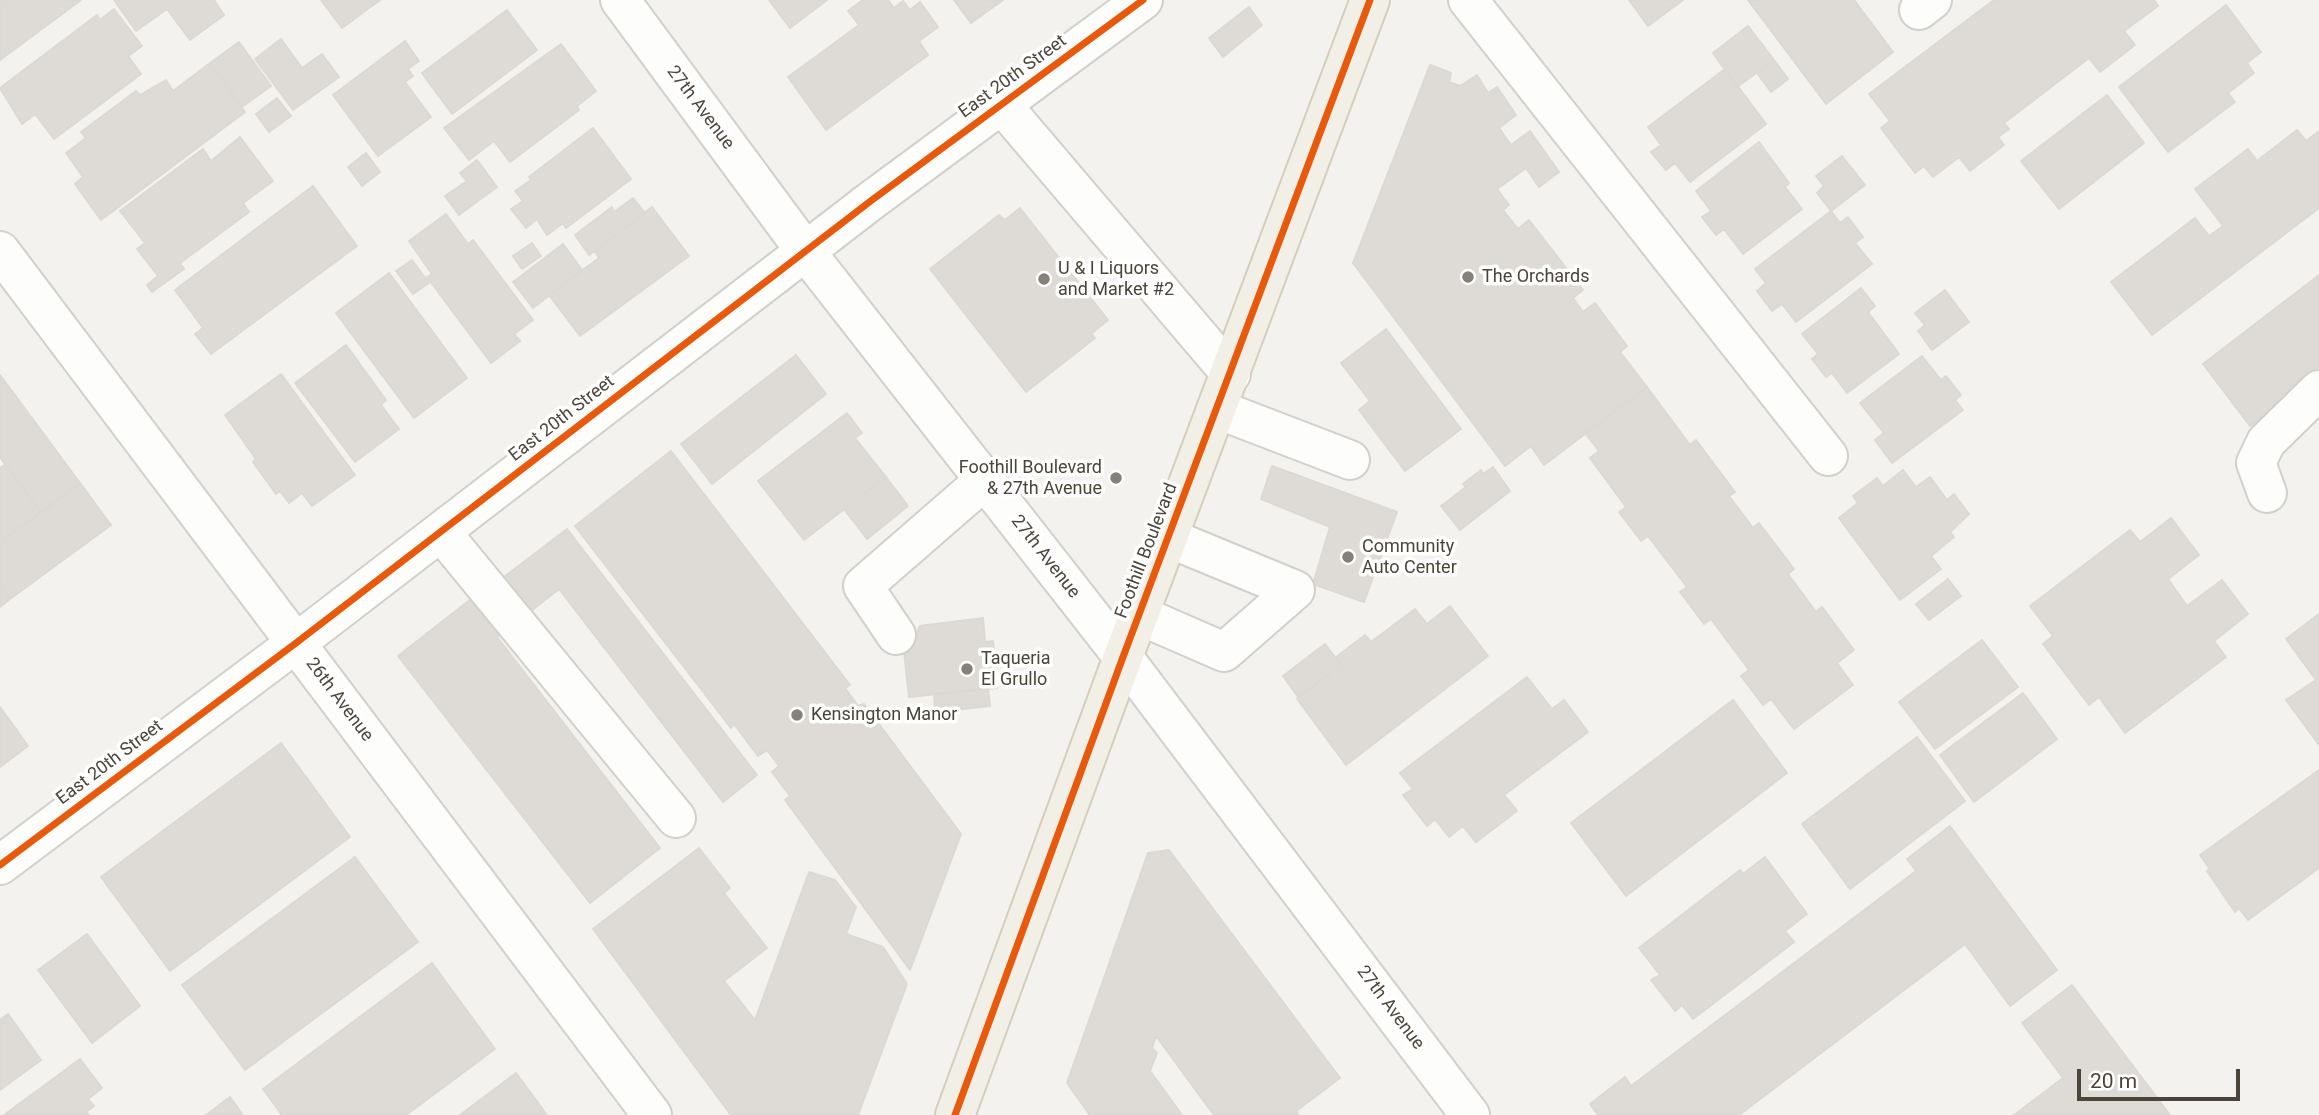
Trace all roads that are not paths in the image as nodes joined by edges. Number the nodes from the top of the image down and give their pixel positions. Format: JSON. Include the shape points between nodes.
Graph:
{"nodes":[{"id":1,"x":620,"y":0,"type":"edge"},
{"id":2,"x":1143,"y":0,"type":"edge"},
{"id":3,"x":1370,"y":0,"type":"edge"},
{"id":4,"x":1468,"y":0,"type":"edge"},
{"id":5,"x":1002,"y":105,"type":"junction"},
{"id":6,"x":0,"y":251,"type":"edge"},
{"id":7,"x":806,"y":252,"type":"junction"},
{"id":8,"x":1231,"y":374,"type":"junction"},
{"id":9,"x":2319,"y":390,"type":"edge"},
{"id":10,"x":1217,"y":410,"type":"junction"},
{"id":11,"x":1828,"y":456,"type":"dead end"},
{"id":12,"x":1350,"y":460,"type":"dead end"},
{"id":13,"x":985,"y":480,"type":"junction"},
{"id":14,"x":2267,"y":493,"type":"dead end"},
{"id":15,"x":441,"y":532,"type":"junction"},
{"id":16,"x":1169,"y":538,"type":"junction"},
{"id":17,"x":1139,"y":615,"type":"junction"},
{"id":18,"x":896,"y":635,"type":"dead end"},
{"id":19,"x":296,"y":643,"type":"junction"},
{"id":20,"x":1123,"y":657,"type":"junction"},
{"id":21,"x":676,"y":818,"type":"dead end"},
{"id":22,"x":0,"y":865,"type":"edge"},
{"id":23,"x":652,"y":1115,"type":"edge"},
{"id":24,"x":955,"y":1115,"type":"edge"},
{"id":25,"x":1470,"y":1115,"type":"edge"}],
"edges":[{"from":1,"to":7,"type":"street","name":"27th Avenue"},
{"from":2,"to":5,"type":"street","name":"East 20th Street"},
{"from":3,"to":8,"type":"main road","name":"Foothill Boulevard"},
{"from":4,"to":11,"type":"street"},
{"from":5,"to":7,"type":"street","name":"East 20th Street"},
{"from":5,"to":8,"type":"street"},
{"from":6,"to":19,"type":"street","name":"26th Avenue"},
{"from":7,"to":13,"type":"street","name":"27th Avenue"},
{"from":7,"to":15,"type":"street","name":"East 20th Street"},
{"from":8,"to":10,"type":"main road","name":"Foothill Boulevard"},
{"from":9,"to":14,"type":"street","via":[[2266,442],[2256,463]]},
{"from":10,"to":12,"type":"street"},
{"from":10,"to":16,"type":"main road","name":"Foothill Boulevard"},
{"from":13,"to":18,"type":"street","via":[[863,586]]},
{"from":13,"to":20,"type":"street","name":"27th Avenue"},
{"from":15,"to":19,"type":"street","name":"East 20th Street"},
{"from":15,"to":21,"type":"street"},
{"from":16,"to":17,"type":"main road","name":"Foothill Boulevard"},
{"from":16,"to":17,"type":"street","via":[[1295,590],[1224,652]]},
{"from":17,"to":20,"type":"main road","name":"Foothill Boulevard"},
{"from":19,"to":22,"type":"street","name":"East 20th Street"},
{"from":19,"to":23,"type":"street","name":"26th Avenue"},
{"from":20,"to":24,"type":"main road","name":"Foothill Boulevard"},
{"from":20,"to":25,"type":"street","name":"27th Avenue"}]}
